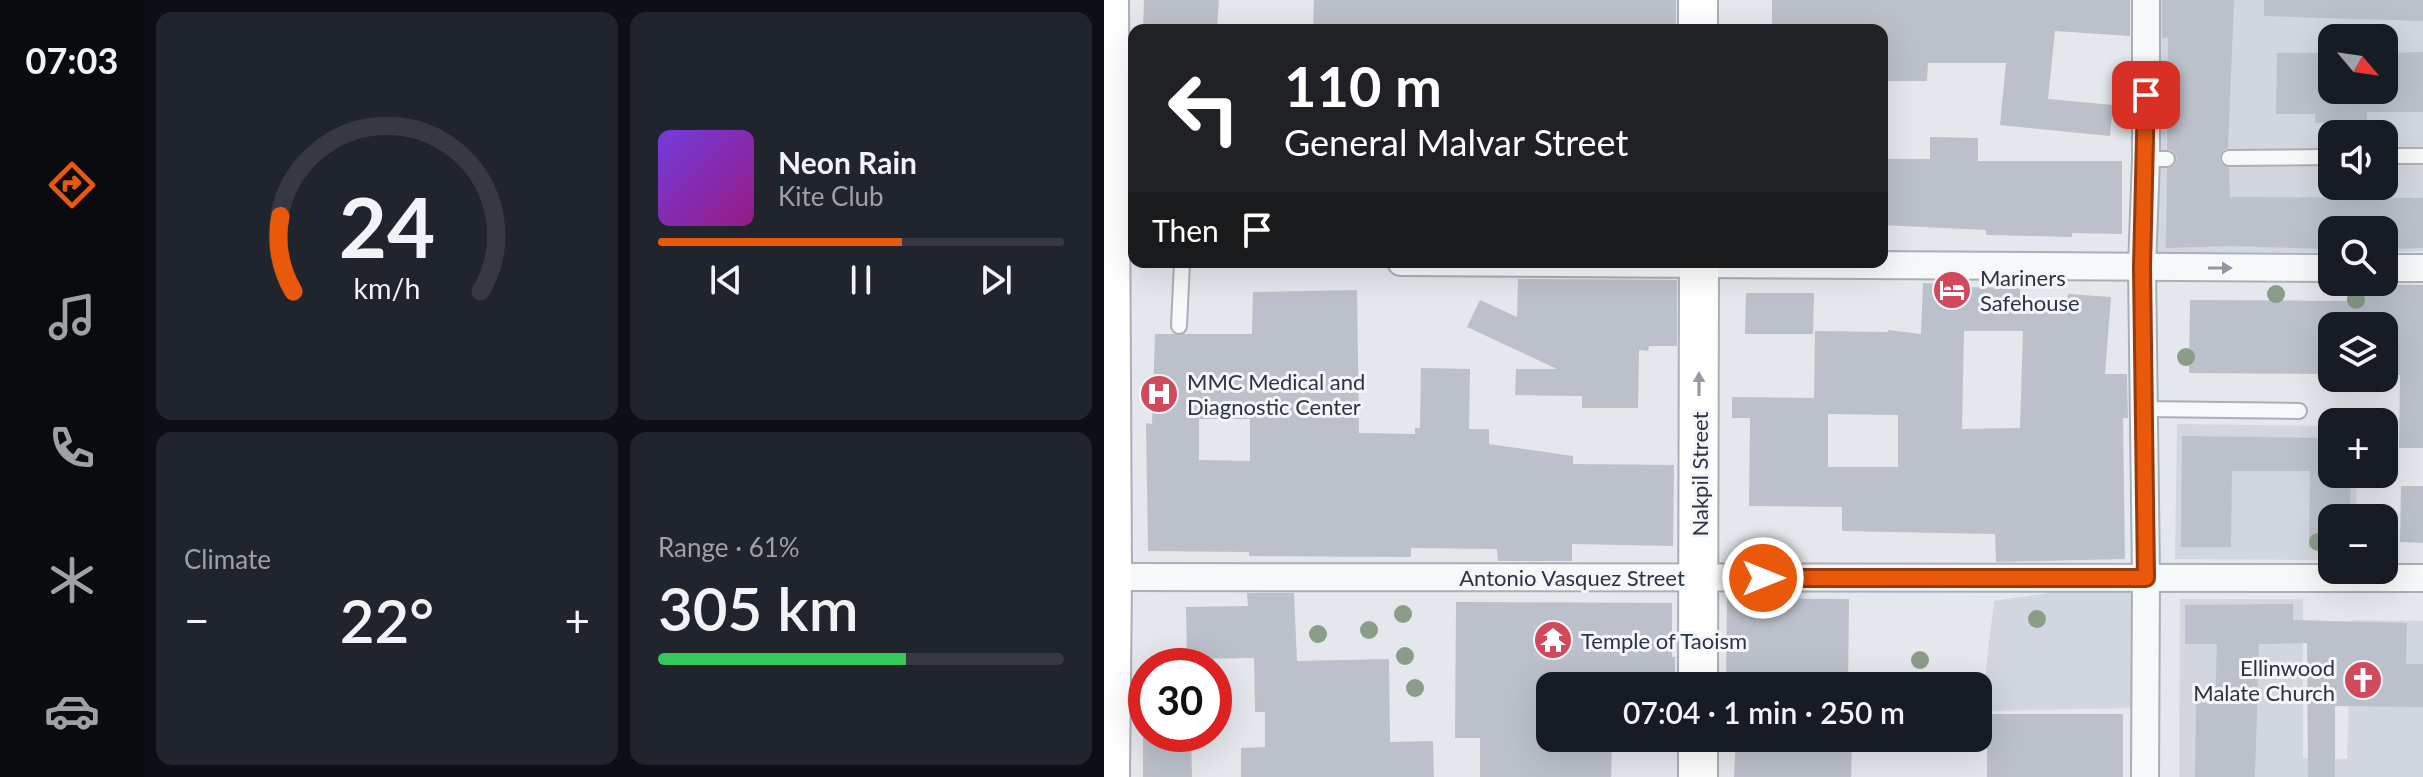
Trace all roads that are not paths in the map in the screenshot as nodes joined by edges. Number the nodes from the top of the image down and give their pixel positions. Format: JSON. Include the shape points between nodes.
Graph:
{"nodes":[{"id":1,"x":1109,"y":0,"type":"edge"},
{"id":2,"x":1698,"y":0,"type":"edge"},
{"id":3,"x":2146,"y":0,"type":"edge"},
{"id":4,"x":1698,"y":24,"type":"edge"},
{"id":5,"x":2398,"y":156,"type":"edge"},
{"id":6,"x":2423,"y":156,"type":"edge"},
{"id":7,"x":2318,"y":157,"type":"edge"},
{"id":8,"x":2229,"y":158,"type":"dead end"},
{"id":9,"x":1116,"y":260,"type":"edge"},
{"id":10,"x":1888,"y":265,"type":"edge"},
{"id":11,"x":2142,"y":267,"type":"junction"},
{"id":12,"x":1182,"y":268,"type":"edge"},
{"id":13,"x":1699,"y":268,"type":"edge"},
{"id":14,"x":2318,"y":268,"type":"edge"},
{"id":15,"x":2398,"y":268,"type":"edge"},
{"id":16,"x":2423,"y":268,"type":"edge"},
{"id":17,"x":1179,"y":326,"type":"dead end"},
{"id":18,"x":2144,"y":409,"type":"junction"},
{"id":19,"x":2299,"y":411,"type":"dead end"},
{"id":20,"x":1108,"y":577,"type":"edge"},
{"id":21,"x":1699,"y":578,"type":"junction"},
{"id":22,"x":2146,"y":578,"type":"junction"},
{"id":23,"x":2423,"y":578,"type":"edge"},
{"id":24,"x":1698,"y":672,"type":"edge"},
{"id":25,"x":1698,"y":752,"type":"edge"},
{"id":26,"x":1110,"y":777,"type":"edge"},
{"id":27,"x":1698,"y":777,"type":"edge"},
{"id":28,"x":2145,"y":777,"type":"edge"}],
"edges":[{"from":1,"to":9,"type":"street"},
{"from":2,"to":4,"type":"street"},
{"from":3,"to":11,"type":"street","via":[[2157,159]]},
{"from":5,"to":6,"type":"lane"},
{"from":7,"to":8,"type":"lane"},
{"from":9,"to":20,"type":"street"},
{"from":10,"to":11,"type":"street"},
{"from":11,"to":14,"type":"street","one_way":true},
{"from":11,"to":18,"type":"street"},
{"from":12,"to":17,"type":"lane"},
{"from":21,"to":13,"type":"street","name":"Nakpil Street","one_way":true},
{"from":15,"to":16,"type":"street"},
{"from":18,"to":19,"type":"lane"},
{"from":18,"to":22,"type":"street"},
{"from":20,"to":21,"type":"street","name":"Antonio Vasquez Street"},
{"from":20,"to":26,"type":"street"},
{"from":21,"to":22,"type":"street","name":"Antonio Vasquez Street"},
{"from":21,"to":24,"type":"street","name":"Nakpil Street"},
{"from":22,"to":23,"type":"street","name":"Antonio Vasquez Street"},
{"from":22,"to":28,"type":"street"},
{"from":25,"to":27,"type":"street"}]}
